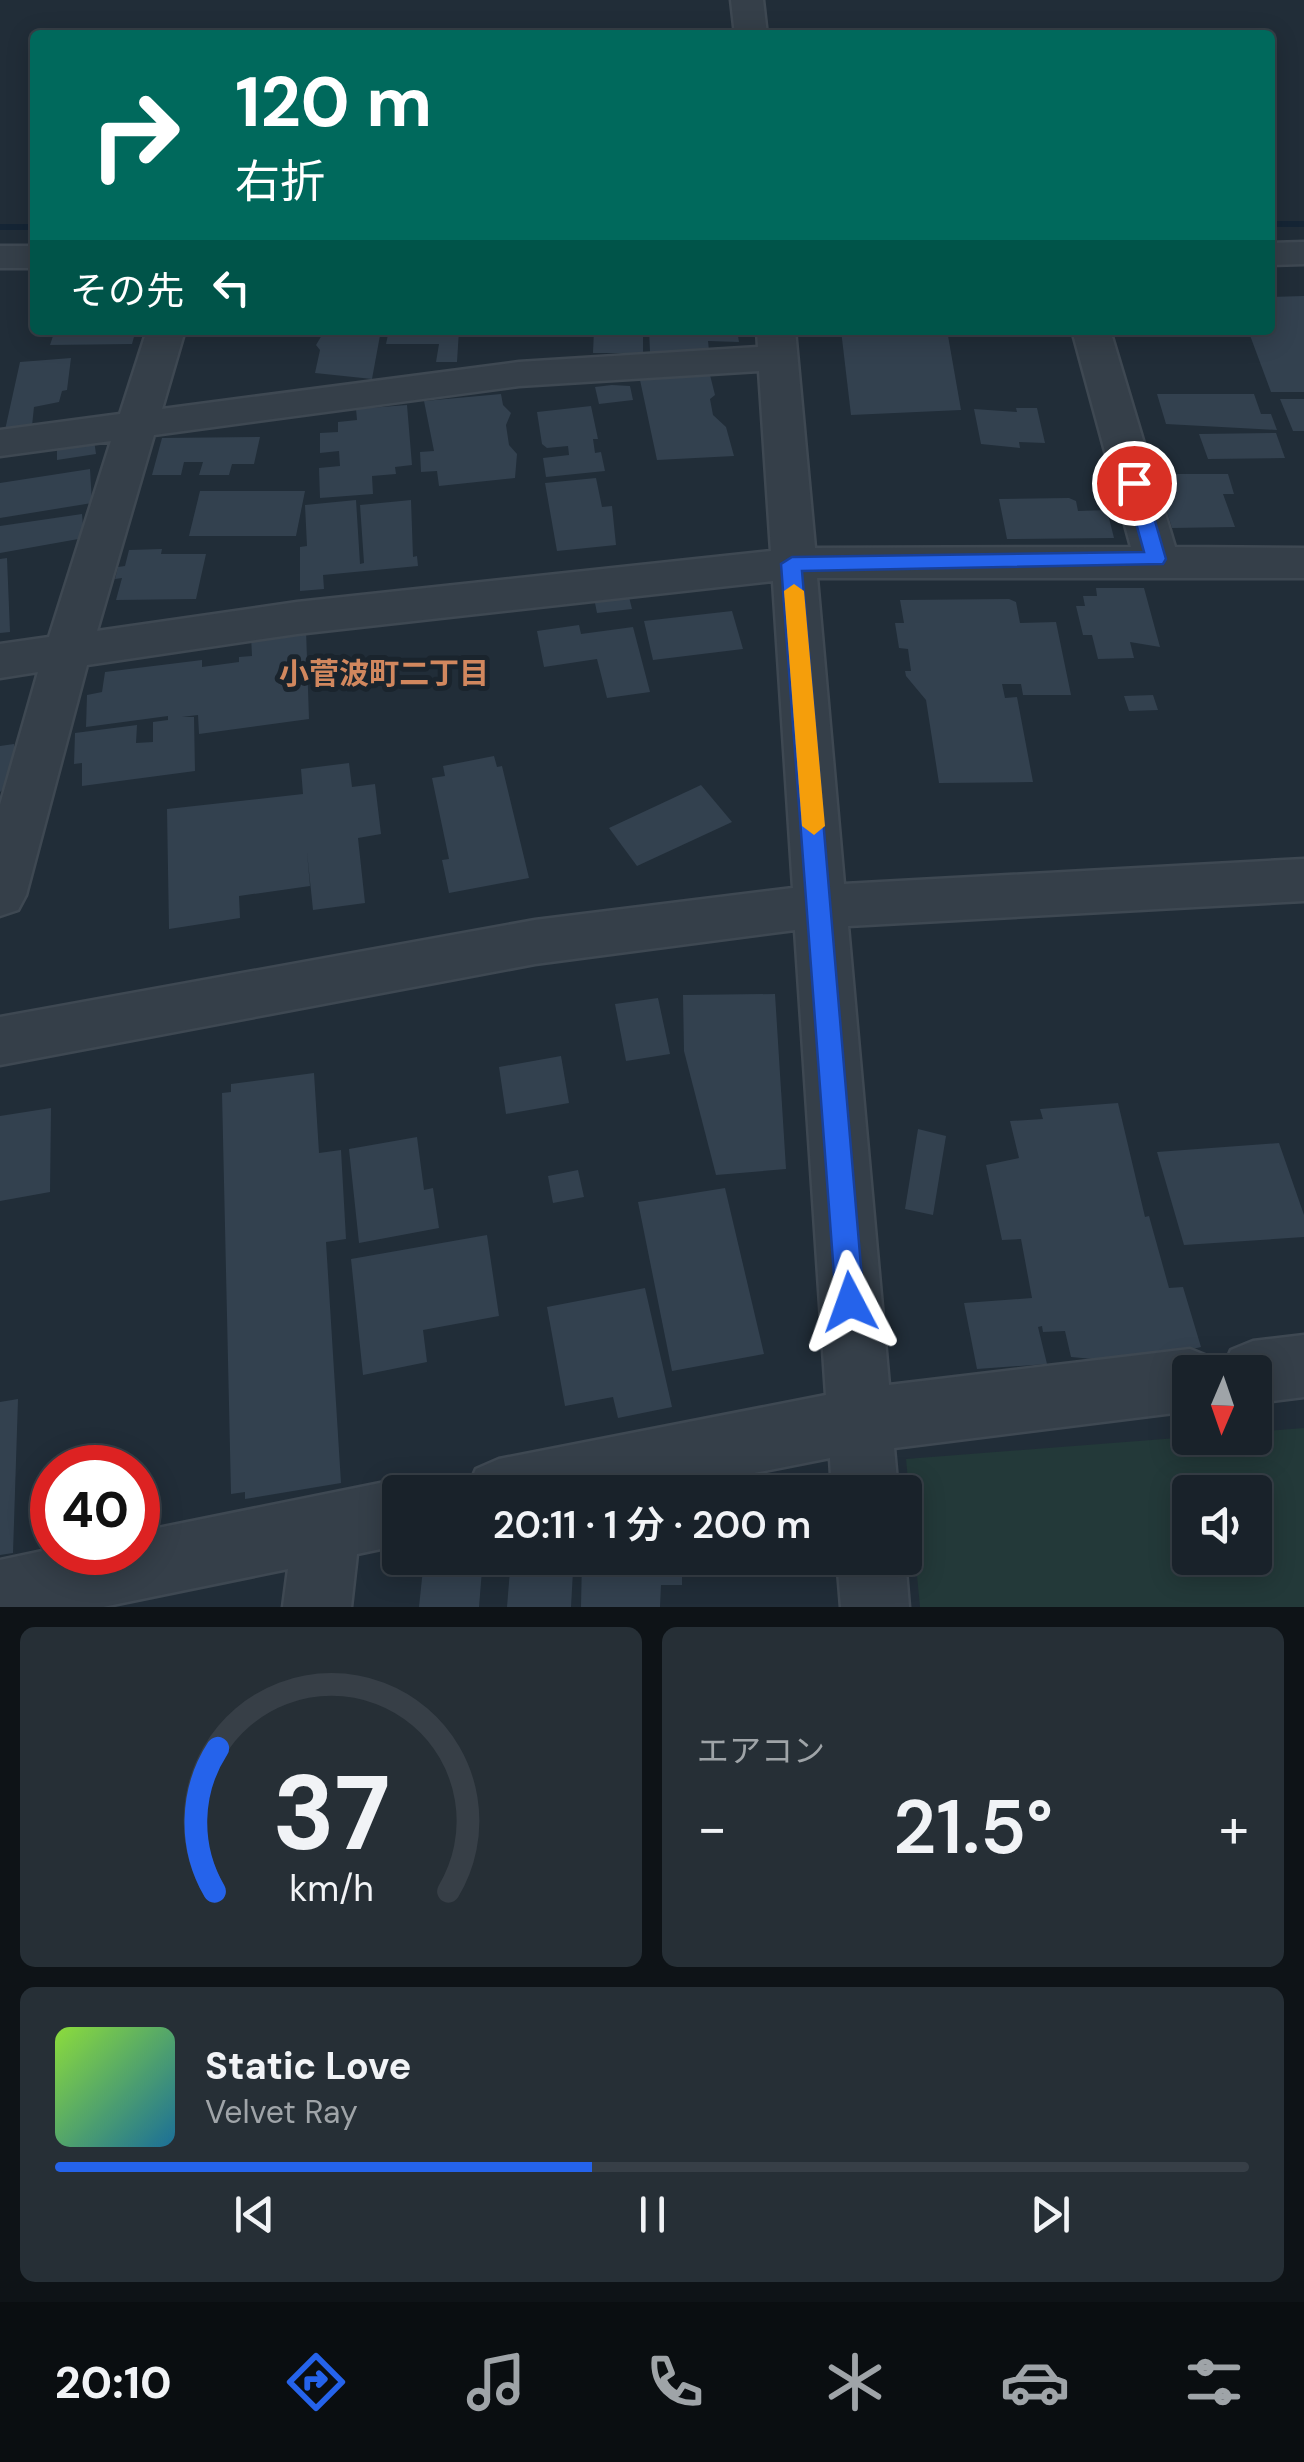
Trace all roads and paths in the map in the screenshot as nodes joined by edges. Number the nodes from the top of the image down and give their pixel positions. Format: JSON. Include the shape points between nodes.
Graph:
{"nodes":[{"id":1,"x":747,"y":0,"type":"edge"},
{"id":2,"x":750,"y":30,"type":"edge"},
{"id":3,"x":1304,"y":253,"type":"edge"},
{"id":4,"x":1275,"y":254,"type":"edge"},
{"id":5,"x":0,"y":257,"type":"edge"},
{"id":6,"x":30,"y":257,"type":"edge"},
{"id":7,"x":165,"y":335,"type":"edge"},
{"id":8,"x":1093,"y":335,"type":"edge"},
{"id":9,"x":777,"y":344,"type":"edge"},
{"id":10,"x":140,"y":422,"type":"junction"},
{"id":11,"x":0,"y":443,"type":"edge"},
{"id":12,"x":1156,"y":559,"type":"junction"},
{"id":13,"x":1304,"y":563,"type":"edge"},
{"id":14,"x":792,"y":564,"type":"junction"},
{"id":15,"x":68,"y":649,"type":"junction"},
{"id":16,"x":0,"y":660,"type":"edge"},
{"id":17,"x":1304,"y":880,"type":"edge"},
{"id":18,"x":0,"y":894,"type":"edge"},
{"id":19,"x":820,"y":906,"type":"junction"},
{"id":20,"x":0,"y":1041,"type":"edge"},
{"id":21,"x":1304,"y":1366,"type":"edge"},
{"id":22,"x":1272,"y":1370,"type":"edge"},
{"id":23,"x":1172,"y":1382,"type":"edge"},
{"id":24,"x":859,"y":1420,"type":"junction"},
{"id":25,"x":584,"y":1475,"type":"edge"},
{"id":26,"x":864,"y":1475,"type":"edge"},
{"id":27,"x":382,"y":1516,"type":"edge"},
{"id":28,"x":327,"y":1527,"type":"junction"},
{"id":29,"x":872,"y":1575,"type":"edge"},
{"id":30,"x":0,"y":1594,"type":"edge"},
{"id":31,"x":317,"y":1607,"type":"edge"},
{"id":32,"x":875,"y":1607,"type":"edge"}],
"edges":[{"from":1,"to":2,"type":"street"},
{"from":3,"to":4,"type":"street"},
{"from":5,"to":6,"type":"street"},
{"from":7,"to":10,"type":"street"},
{"from":8,"to":12,"type":"street"},
{"from":9,"to":10,"type":"street"},
{"from":9,"to":14,"type":"street"},
{"from":10,"to":11,"type":"street"},
{"from":10,"to":15,"type":"street"},
{"from":12,"to":13,"type":"street"},
{"from":12,"to":14,"type":"street"},
{"from":14,"to":15,"type":"street"},
{"from":14,"to":19,"type":"street"},
{"from":15,"to":16,"type":"street"},
{"from":15,"to":18,"type":"street"},
{"from":17,"to":19,"type":"street"},
{"from":19,"to":20,"type":"street","via":[[535,942]]},
{"from":19,"to":24,"type":"street"},
{"from":21,"to":22,"type":"street"},
{"from":23,"to":24,"type":"street"},
{"from":24,"to":25,"type":"street"},
{"from":24,"to":26,"type":"street"},
{"from":27,"to":28,"type":"street"},
{"from":28,"to":30,"type":"street"},
{"from":28,"to":31,"type":"street"},
{"from":29,"to":32,"type":"street"}]}
